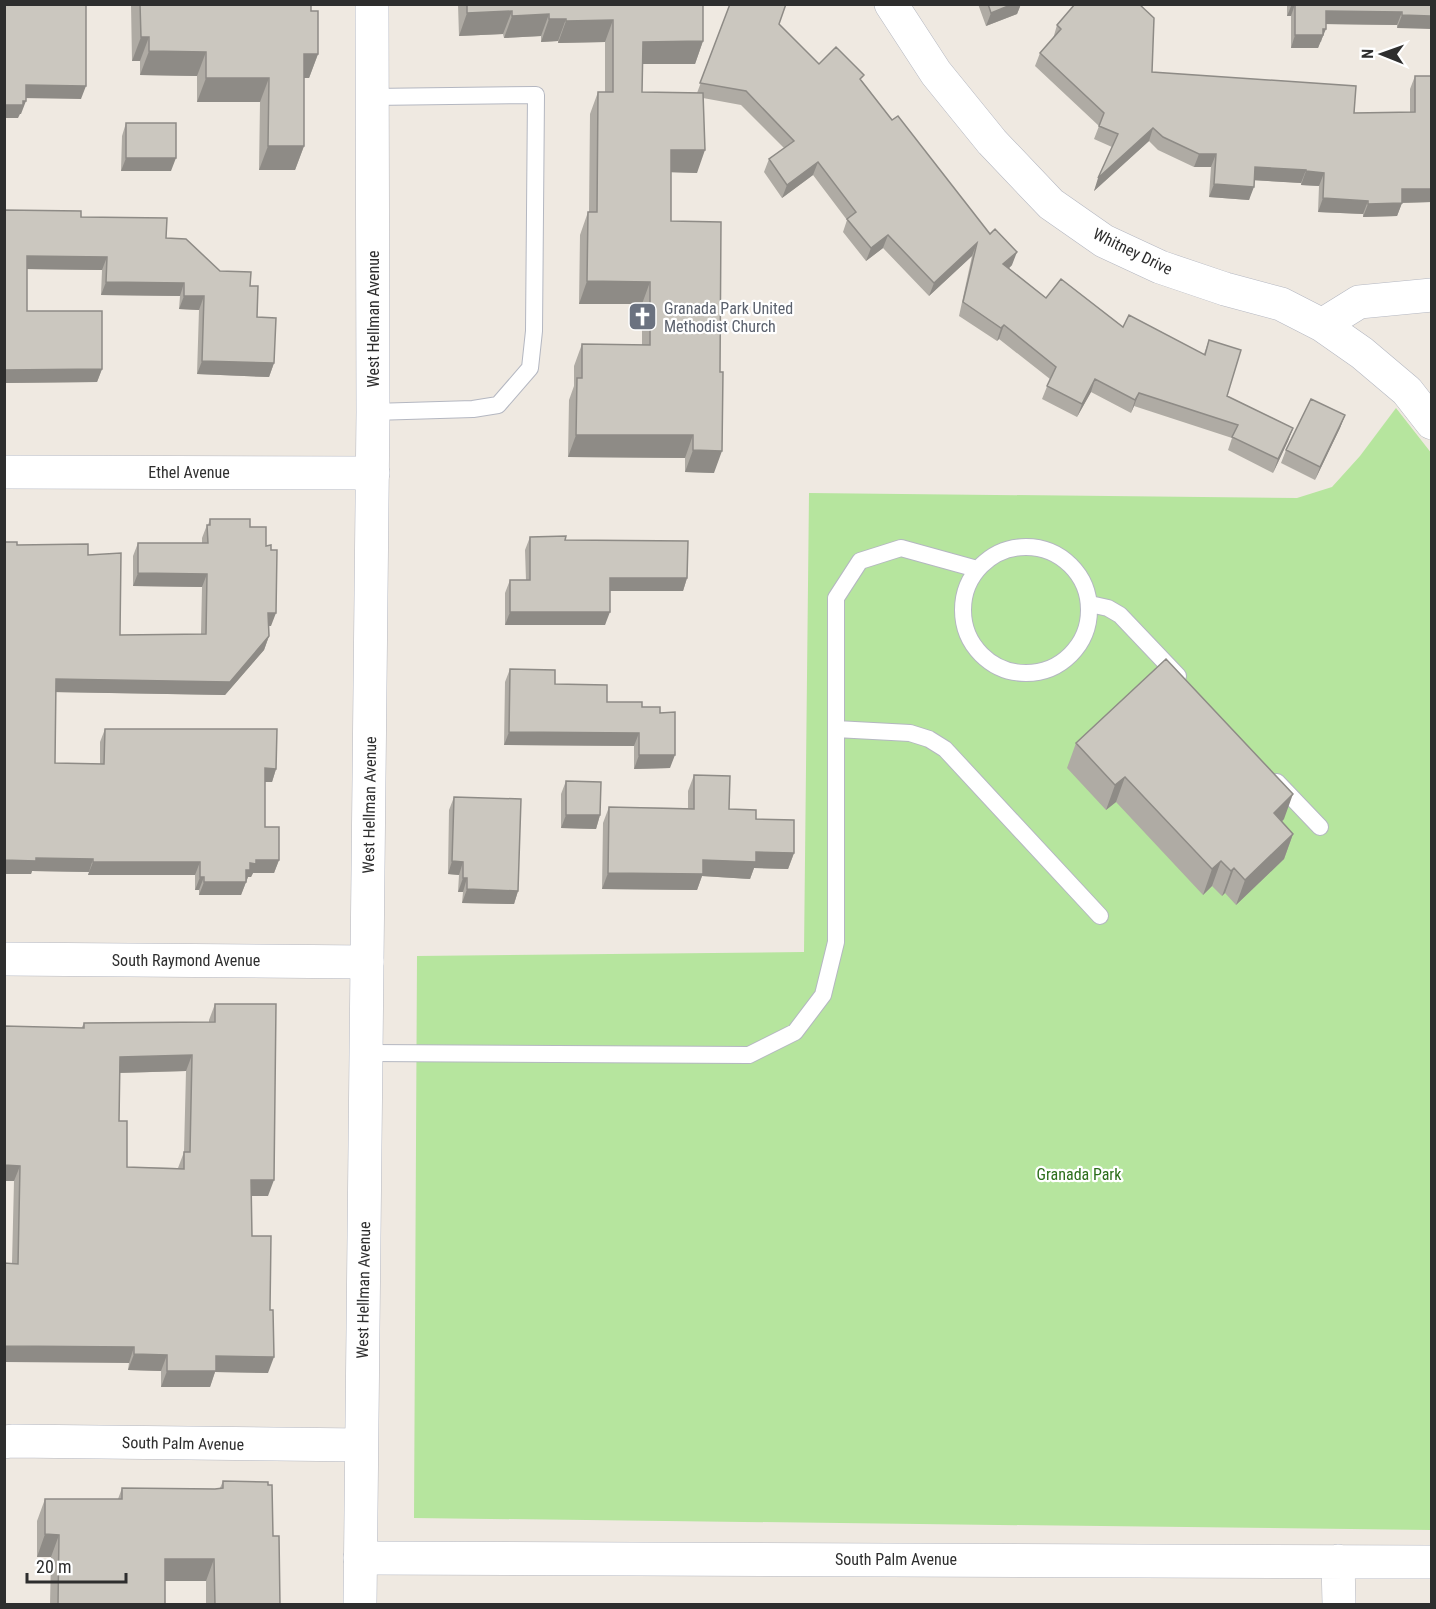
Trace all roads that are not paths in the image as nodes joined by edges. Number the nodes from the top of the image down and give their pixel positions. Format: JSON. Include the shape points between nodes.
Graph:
{"nodes":[{"id":1,"x":372,"y":4,"type":"edge"},
{"id":2,"x":891,"y":4,"type":"edge"},
{"id":3,"x":371,"y":97,"type":"junction"},
{"id":4,"x":1431,"y":295,"type":"edge"},
{"id":5,"x":1322,"y":325,"type":"junction"},
{"id":6,"x":374,"y":411,"type":"junction"},
{"id":7,"x":1431,"y":423,"type":"edge"},
{"id":8,"x":4,"y":472,"type":"edge"},
{"id":9,"x":373,"y":473,"type":"junction"},
{"id":10,"x":977,"y":569,"type":"junction"},
{"id":11,"x":1090,"y":604,"type":"junction"},
{"id":12,"x":1192,"y":692,"type":"edge"},
{"id":13,"x":836,"y":729,"type":"junction"},
{"id":14,"x":1264,"y":768,"type":"edge"},
{"id":15,"x":1320,"y":827,"type":"dead end"},
{"id":16,"x":1100,"y":916,"type":"dead end"},
{"id":17,"x":4,"y":959,"type":"edge"},
{"id":18,"x":367,"y":962,"type":"junction"},
{"id":19,"x":366,"y":1053,"type":"junction"},
{"id":20,"x":4,"y":1442,"type":"edge"},
{"id":21,"x":362,"y":1445,"type":"junction"},
{"id":22,"x":360,"y":1558,"type":"junction"},
{"id":23,"x":1338,"y":1561,"type":"junction"},
{"id":24,"x":1431,"y":1562,"type":"edge"},
{"id":25,"x":360,"y":1605,"type":"edge"},
{"id":26,"x":1339,"y":1605,"type":"edge"}],
"edges":[{"from":1,"to":3,"type":"street","name":"West Hellman Avenue"},
{"from":2,"to":5,"type":"street","name":"Whitney Drive","via":[[936,73],[1051,204],[1104,242],[1160,267],[1281,304]]},
{"from":3,"to":6,"type":"street","name":"West Hellman Avenue"},
{"from":3,"to":6,"type":"lane","via":[[536,95],[534,331],[530,368],[498,405]]},
{"from":4,"to":5,"type":"street","via":[[1359,302]]},
{"from":5,"to":7,"type":"street","name":"Whitney Drive","via":[[1362,352],[1407,391]]},
{"from":6,"to":9,"type":"street","name":"West Hellman Avenue"},
{"from":8,"to":9,"type":"street","name":"Ethel Avenue"},
{"from":9,"to":18,"type":"street","name":"West Hellman Avenue"},
{"from":10,"to":11,"type":"lane","via":[[997,553],[1020,546],[1045,549],[1068,561],[1083,580]]},
{"from":10,"to":11,"type":"lane","via":[[965,591],[962,615],[970,640],[985,659],[1007,671],[1032,674],[1056,667],[1075,651],[1083,637]]},
{"from":10,"to":13,"type":"lane","via":[[902,548],[860,561],[836,598]]},
{"from":11,"to":12,"type":"lane","via":[[1120,615]]},
{"from":13,"to":16,"type":"lane","via":[[910,733],[945,749]]},
{"from":13,"to":19,"type":"lane","via":[[836,942],[823,996],[795,1032],[749,1054]]},
{"from":14,"to":15,"type":"lane"},
{"from":17,"to":18,"type":"street","name":"South Raymond Avenue"},
{"from":18,"to":19,"type":"street","name":"West Hellman Avenue"},
{"from":19,"to":21,"type":"street","name":"West Hellman Avenue"},
{"from":20,"to":21,"type":"street","name":"South Palm Avenue"},
{"from":21,"to":22,"type":"street","name":"West Hellman Avenue"},
{"from":22,"to":23,"type":"street","name":"South Palm Avenue"},
{"from":22,"to":25,"type":"street","name":"West Hellman Avenue"},
{"from":23,"to":24,"type":"street","name":"South Palm Avenue"},
{"from":23,"to":26,"type":"street"}]}
